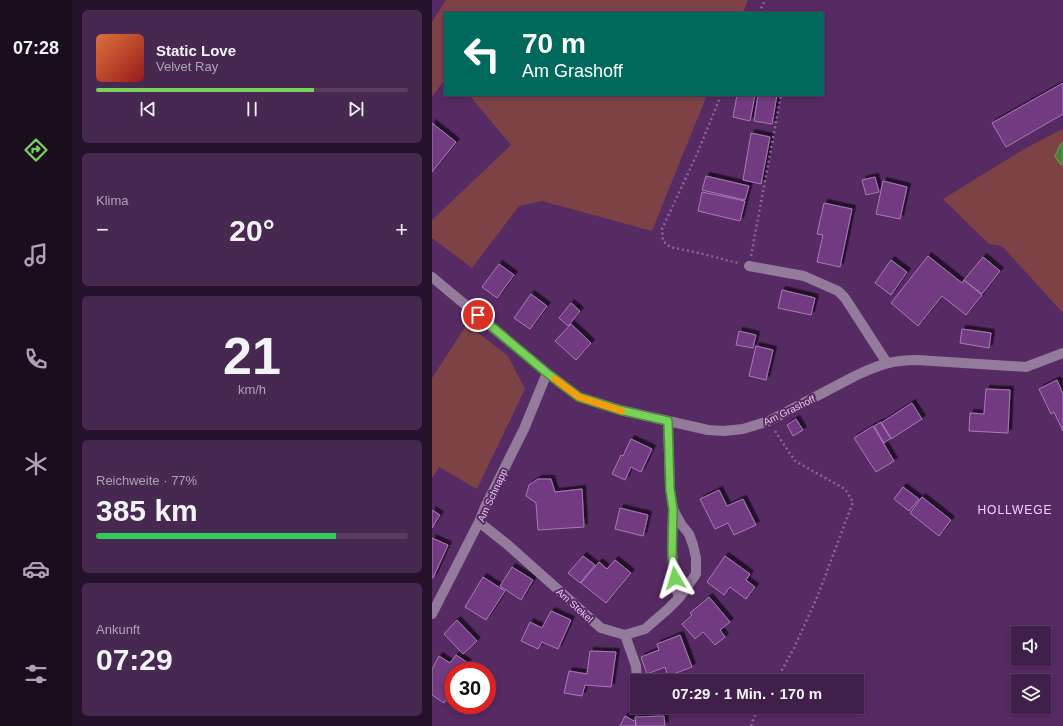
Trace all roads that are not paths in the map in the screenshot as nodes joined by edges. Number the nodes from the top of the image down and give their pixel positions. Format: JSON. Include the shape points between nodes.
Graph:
{"nodes":[{"id":1,"x":749,"y":266,"type":"road end"},
{"id":2,"x":432,"y":277,"type":"edge"},
{"id":3,"x":1063,"y":353,"type":"edge"},
{"id":4,"x":887,"y":363,"type":"junction"},
{"id":5,"x":547,"y":373,"type":"junction"},
{"id":6,"x":668,"y":421,"type":"junction"},
{"id":7,"x":673,"y":509,"type":"junction"},
{"id":8,"x":479,"y":522,"type":"junction"},
{"id":9,"x":679,"y":598,"type":"junction"},
{"id":10,"x":432,"y":614,"type":"edge"},
{"id":11,"x":625,"y":635,"type":"junction"},
{"id":12,"x":637,"y":674,"type":"edge"}],
"edges":[{"from":1,"to":4,"type":"street","via":[[804,276],[838,290]]},
{"from":2,"to":5,"type":"street","name":"Am Grashoff"},
{"from":3,"to":4,"type":"street","name":"Am Grashoff","via":[[1026,367],[917,360]]},
{"from":4,"to":6,"type":"street","name":"Am Grashoff","via":[[855,376],[769,421],[743,429],[708,430]]},
{"from":5,"to":6,"type":"street","name":"Am Grashoff","via":[[579,397]]},
{"from":5,"to":8,"type":"street","name":"Am Schnapp","via":[[524,429]]},
{"from":6,"to":7,"type":"street"},
{"from":7,"to":9,"type":"street","via":[[672,555]]},
{"from":7,"to":9,"type":"street","via":[[689,534],[696,558],[696,574]]},
{"from":8,"to":10,"type":"street","name":"Am Schnapp"},
{"from":8,"to":11,"type":"street","name":"Am Stekel","via":[[601,628]]},
{"from":9,"to":11,"type":"street","via":[[645,629]]},
{"from":11,"to":12,"type":"street"}]}
